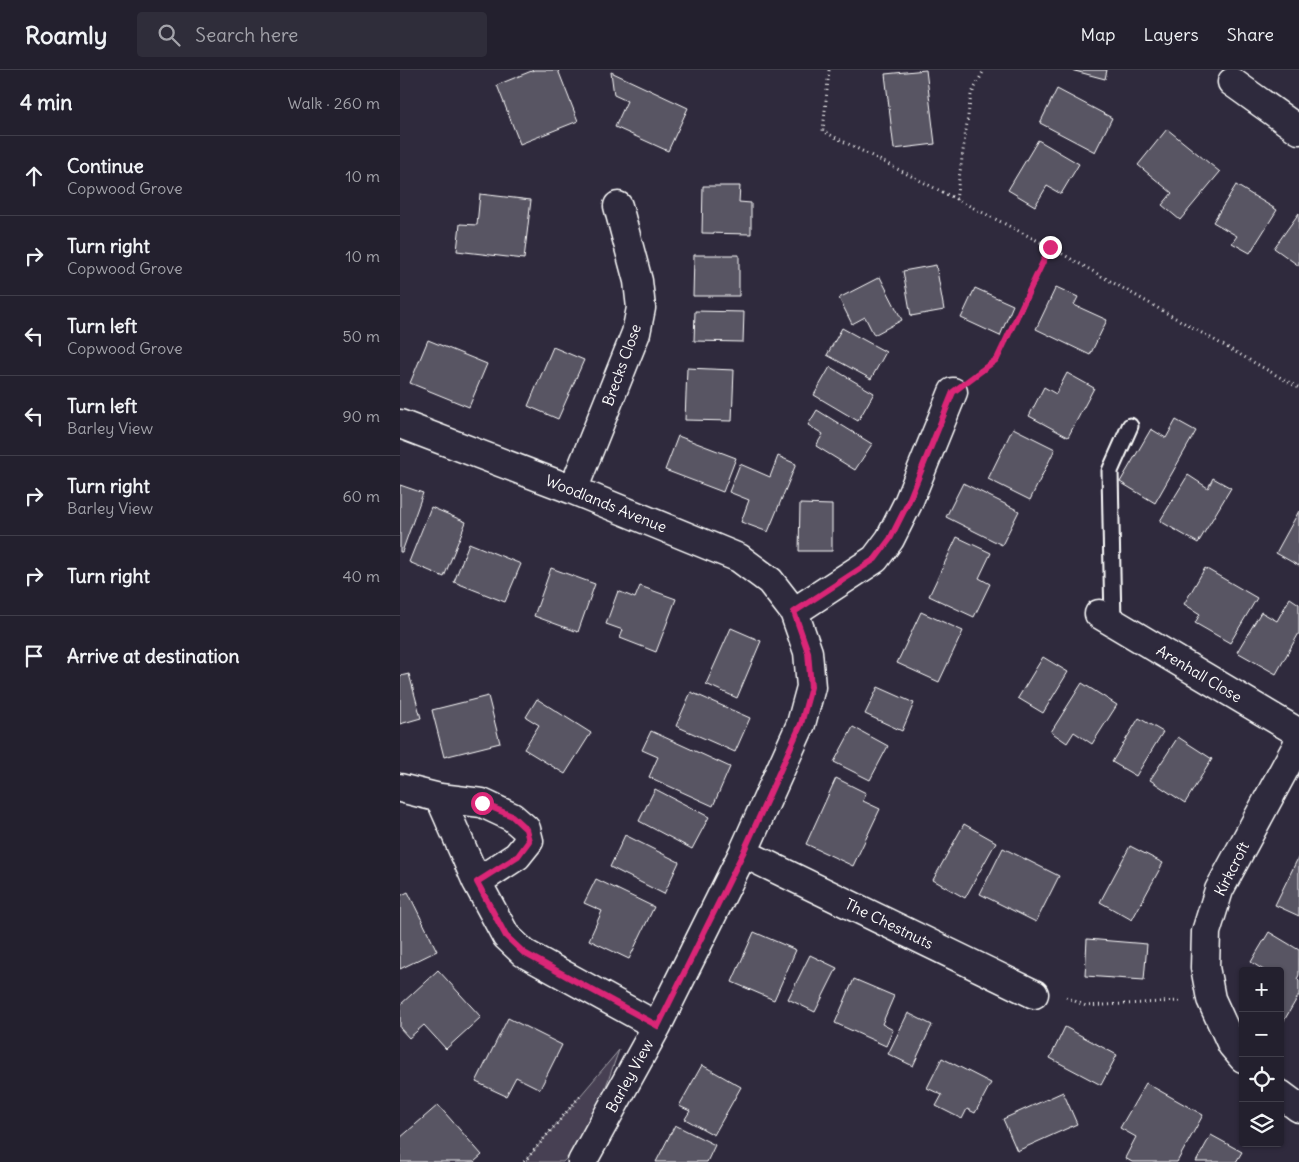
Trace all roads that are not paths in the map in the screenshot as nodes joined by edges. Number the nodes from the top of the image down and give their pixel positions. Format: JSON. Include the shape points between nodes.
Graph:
{"nodes":[{"id":1,"x":1232,"y":82,"type":"dead end"},
{"id":2,"x":1299,"y":130,"type":"edge"},
{"id":3,"x":618,"y":206,"type":"dead end"},
{"id":4,"x":953,"y":392,"type":"road end"},
{"id":5,"x":400,"y":424,"type":"edge"},
{"id":6,"x":1130,"y":426,"type":"dead end"},
{"id":7,"x":573,"y":490,"type":"junction"},
{"id":8,"x":794,"y":612,"type":"junction"},
{"id":9,"x":1106,"y":619,"type":"joint"},
{"id":10,"x":1299,"y":733,"type":"edge"},
{"id":11,"x":1299,"y":742,"type":"edge"},
{"id":12,"x":400,"y":788,"type":"edge"},
{"id":13,"x":440,"y":798,"type":"junction"},
{"id":14,"x":743,"y":853,"type":"junction"},
{"id":15,"x":477,"y":882,"type":"junction"},
{"id":16,"x":1034,"y":994,"type":"road end"},
{"id":17,"x":658,"y":1026,"type":"junction"},
{"id":18,"x":1242,"y":1057,"type":"edge"},
{"id":19,"x":1284,"y":1097,"type":"edge"},
{"id":20,"x":1299,"y":1108,"type":"edge"},
{"id":21,"x":584,"y":1161,"type":"edge"}],
"edges":[{"from":1,"to":2,"type":"street"},
{"from":3,"to":7,"type":"street","name":"Brecks Close","via":[[638,281],[641,308],[636,333]]},
{"from":4,"to":8,"type":"street","via":[[890,539],[875,559]]},
{"from":5,"to":7,"type":"street","name":"Woodlands Avenue"},
{"from":6,"to":9,"type":"lane","via":[[1110,472]]},
{"from":7,"to":8,"type":"street","name":"Woodlands Avenue","via":[[739,558],[770,581]]},
{"from":8,"to":14,"type":"street","name":"Barley View","via":[[808,652],[811,687],[801,724]]},
{"from":9,"to":10,"type":"street","name":"Arenhall Close"},
{"from":11,"to":18,"type":"street","name":"Kirkcroft","via":[[1219,890],[1206,932],[1205,967],[1211,999],[1232,1045]]},
{"from":12,"to":13,"type":"street"},
{"from":13,"to":15,"type":"street"},
{"from":13,"to":15,"type":"street","via":[[482,803],[512,816],[526,829],[529,841],[518,856]]},
{"from":14,"to":16,"type":"street","name":"The Chestnuts"},
{"from":14,"to":17,"type":"street","name":"Barley View"},
{"from":15,"to":17,"type":"street","via":[[506,936],[524,953]]},
{"from":17,"to":21,"type":"street","name":"Barley View"},
{"from":19,"to":20,"type":"street"}]}
